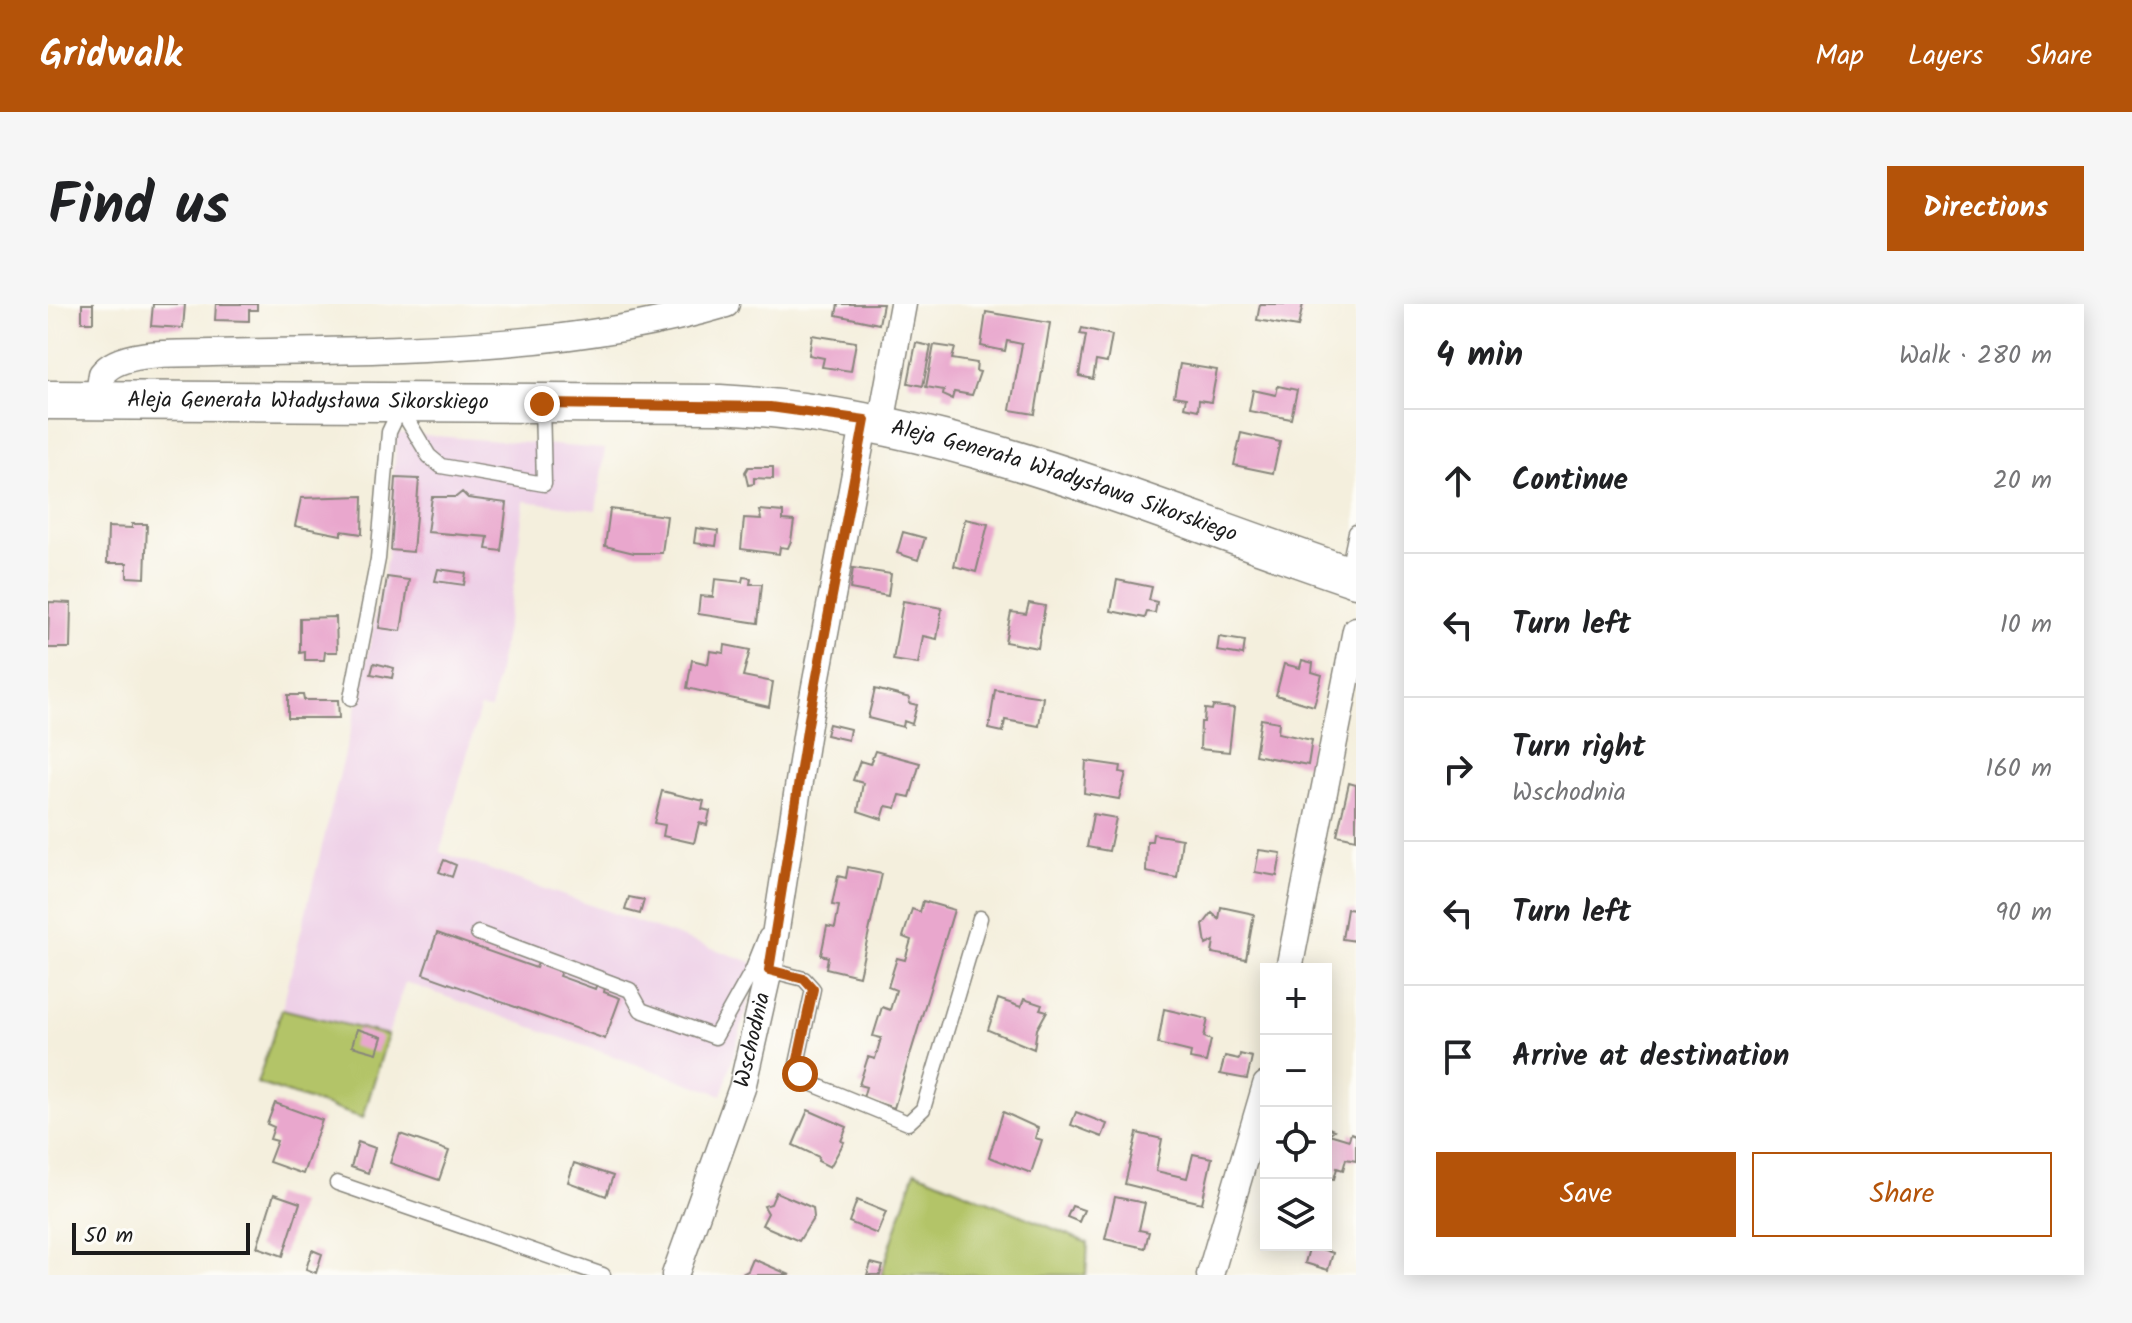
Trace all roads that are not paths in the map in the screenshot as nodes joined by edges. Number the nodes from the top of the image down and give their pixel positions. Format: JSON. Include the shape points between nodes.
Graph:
{"nodes":[{"id":1,"x":726,"y":304,"type":"edge"},
{"id":2,"x":903,"y":304,"type":"edge"},
{"id":3,"x":48,"y":400,"type":"edge"},
{"id":4,"x":98,"y":401,"type":"junction"},
{"id":5,"x":542,"y":404,"type":"junction"},
{"id":6,"x":399,"y":407,"type":"junction"},
{"id":7,"x":873,"y":422,"type":"junction"},
{"id":8,"x":1356,"y":532,"type":"edge"},
{"id":9,"x":1352,"y":577,"type":"edge"},
{"id":10,"x":1356,"y":630,"type":"edge"},
{"id":11,"x":351,"y":698,"type":"dead end"},
{"id":12,"x":782,"y":895,"type":"junction"},
{"id":13,"x":980,"y":918,"type":"dead end"},
{"id":14,"x":478,"y":933,"type":"dead end"},
{"id":15,"x":1290,"y":963,"type":"edge"},
{"id":16,"x":769,"y":970,"type":"junction"},
{"id":17,"x":1260,"y":1105,"type":"edge"},
{"id":18,"x":337,"y":1183,"type":"dead end"},
{"id":19,"x":603,"y":1275,"type":"edge"},
{"id":20,"x":675,"y":1275,"type":"edge"},
{"id":21,"x":1210,"y":1275,"type":"edge"}],
"edges":[{"from":1,"to":4,"type":"street","via":[[659,323],[499,343],[118,359],[102,374]]},
{"from":2,"to":7,"type":"street","name":"Wschodnia"},
{"from":3,"to":4,"type":"main road","name":"Aleja Generała Władysława Sikorskiego"},
{"from":4,"to":6,"type":"main road","name":"Aleja Generała Władysława Sikorskiego"},
{"from":5,"to":6,"type":"main road","name":"Aleja Generała Władysława Sikorskiego"},
{"from":5,"to":6,"type":"lane","via":[[544,484],[441,466]]},
{"from":5,"to":7,"type":"main road","name":"Aleja Generała Władysława Sikorskiego","via":[[770,407]]},
{"from":6,"to":11,"type":"lane","via":[[389,432],[378,559]]},
{"from":7,"to":9,"type":"main road","name":"Aleja Generała Władysława Sikorskiego","via":[[981,449]]},
{"from":7,"to":12,"type":"street","name":"Wschodnia","via":[[808,724]]},
{"from":8,"to":9,"type":"lane"},
{"from":10,"to":15,"type":"street"},
{"from":12,"to":14,"type":"lane","via":[[752,971],[715,1037],[641,1010],[630,990]]},
{"from":12,"to":16,"type":"street","name":"Wschodnia"},
{"from":13,"to":16,"type":"lane","via":[[923,1109],[908,1123],[810,1083],[800,1074],[797,1064],[813,989],[804,979]]},
{"from":16,"to":20,"type":"street","name":"Wschodnia","via":[[742,1088]]},
{"from":17,"to":21,"type":"street"},
{"from":18,"to":19,"type":"lane"}]}
